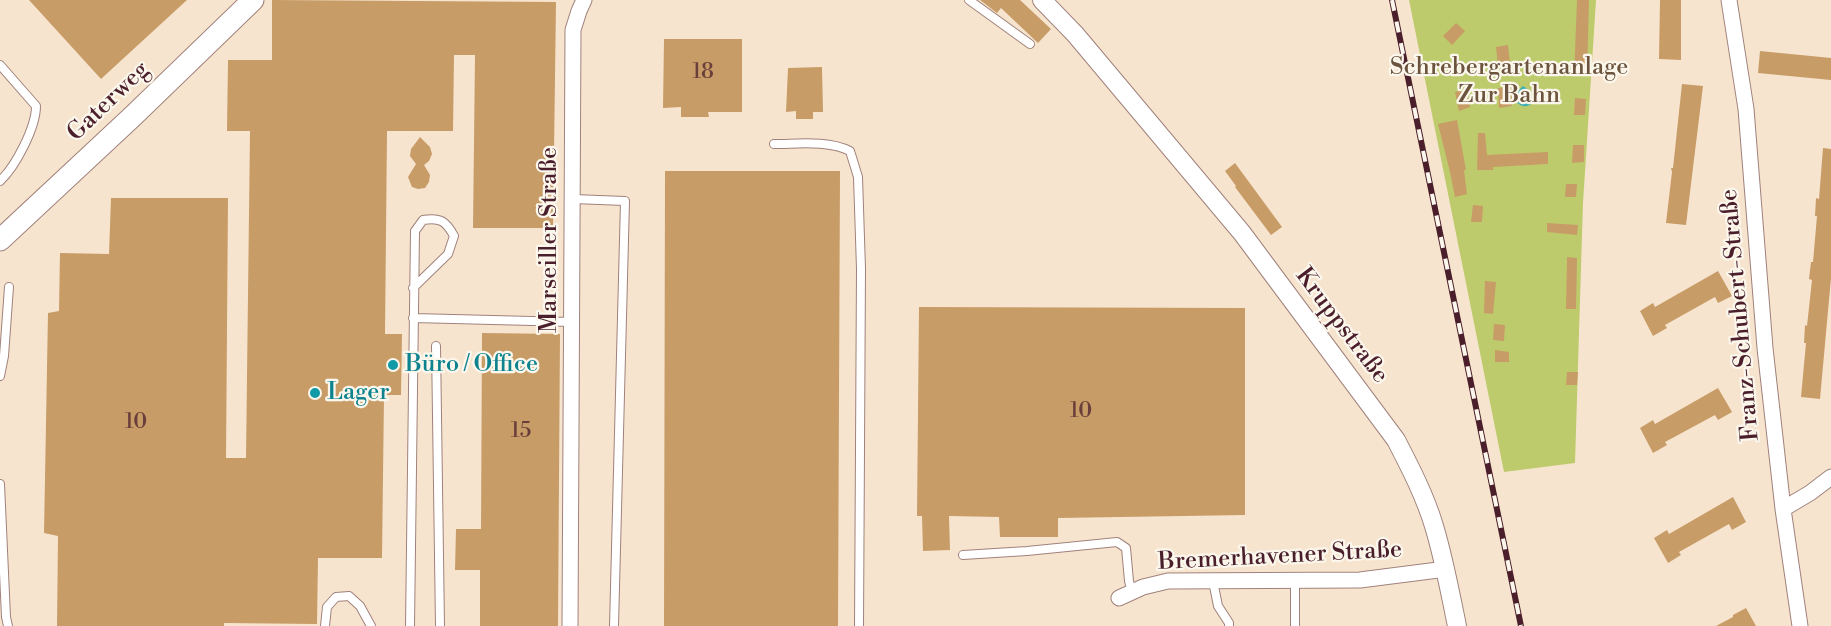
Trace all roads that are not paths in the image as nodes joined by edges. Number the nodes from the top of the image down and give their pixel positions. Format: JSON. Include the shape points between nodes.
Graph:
{"nodes":[{"id":1,"x":253,"y":0,"type":"edge"},
{"id":2,"x":584,"y":0,"type":"edge"},
{"id":3,"x":969,"y":0,"type":"edge"},
{"id":4,"x":1042,"y":0,"type":"edge"},
{"id":5,"x":1060,"y":0,"type":"edge"},
{"id":6,"x":1729,"y":0,"type":"edge"},
{"id":7,"x":1030,"y":44,"type":"dead end"},
{"id":8,"x":0,"y":65,"type":"edge"},
{"id":9,"x":1121,"y":89,"type":"junction"},
{"id":10,"x":774,"y":144,"type":"dead end"},
{"id":11,"x":0,"y":181,"type":"edge"},
{"id":12,"x":573,"y":198,"type":"junction"},
{"id":13,"x":0,"y":240,"type":"edge"},
{"id":14,"x":9,"y":287,"type":"dead end"},
{"id":15,"x":413,"y":288,"type":"junction"},
{"id":16,"x":413,"y":318,"type":"junction"},
{"id":17,"x":572,"y":322,"type":"junction"},
{"id":18,"x":436,"y":346,"type":"dead end"},
{"id":19,"x":0,"y":376,"type":"edge"},
{"id":20,"x":1831,"y":477,"type":"edge"},
{"id":21,"x":0,"y":484,"type":"edge"},
{"id":22,"x":1783,"y":509,"type":"junction"},
{"id":23,"x":963,"y":555,"type":"dead end"},
{"id":24,"x":1446,"y":569,"type":"junction"},
{"id":25,"x":1213,"y":580,"type":"junction"},
{"id":26,"x":1295,"y":580,"type":"junction"},
{"id":27,"x":1125,"y":595,"type":"joint"},
{"id":28,"x":8,"y":626,"type":"edge"},
{"id":29,"x":325,"y":626,"type":"edge"},
{"id":30,"x":371,"y":626,"type":"edge"},
{"id":31,"x":410,"y":626,"type":"edge"},
{"id":32,"x":440,"y":626,"type":"edge"},
{"id":33,"x":570,"y":626,"type":"edge"},
{"id":34,"x":614,"y":626,"type":"edge"},
{"id":35,"x":860,"y":626,"type":"edge"},
{"id":36,"x":1229,"y":626,"type":"edge"},
{"id":37,"x":1295,"y":626,"type":"edge"},
{"id":38,"x":1457,"y":626,"type":"edge"},
{"id":39,"x":1800,"y":626,"type":"edge"}],
"edges":[{"from":1,"to":13,"type":"main road","name":"Gaterweg"},
{"from":2,"to":12,"type":"street","name":"Marseiller Straße","via":[[573,30]]},
{"from":3,"to":7,"type":"lane"},
{"from":4,"to":9,"type":"street","name":"Kruppstraße"},
{"from":5,"to":9,"type":"street","name":"Kruppstraße","via":[[1111,62]]},
{"from":6,"to":22,"type":"street","name":"Franz-Schubert-Straße","via":[[1746,109],[1765,348]]},
{"from":8,"to":11,"type":"lane","via":[[36,106],[34,125]]},
{"from":9,"to":24,"type":"street","name":"Kruppstraße","via":[[1242,233],[1396,440],[1429,513]]},
{"from":10,"to":35,"type":"lane","via":[[842,147],[850,151],[858,177]]},
{"from":12,"to":17,"type":"street","name":"Marseiller Straße"},
{"from":12,"to":34,"type":"lane","via":[[625,201]]},
{"from":14,"to":19,"type":"lane"},
{"from":15,"to":15,"type":"lane","via":[[415,231],[423,220],[435,218],[448,224],[454,236],[448,254]]},
{"from":15,"to":16,"type":"lane"},
{"from":16,"to":17,"type":"lane"},
{"from":16,"to":31,"type":"lane"},
{"from":17,"to":33,"type":"street","name":"Marseiller Straße"},
{"from":18,"to":32,"type":"lane"},
{"from":20,"to":22,"type":"street"},
{"from":21,"to":28,"type":"lane"},
{"from":22,"to":39,"type":"street","name":"Franz-Schubert-Straße"},
{"from":23,"to":27,"type":"lane","via":[[1117,542],[1126,548],[1129,581]]},
{"from":24,"to":26,"type":"street","name":"Bremerhavener Straße","via":[[1359,580]]},
{"from":24,"to":38,"type":"street","name":"Kruppstraße"},
{"from":25,"to":26,"type":"street","name":"Bremerhavener Straße"},
{"from":25,"to":27,"type":"street","name":"Bremerhavener Straße","via":[[1168,581]]},
{"from":25,"to":36,"type":"lane","via":[[1218,606]]},
{"from":26,"to":37,"type":"lane"},
{"from":29,"to":30,"type":"lane","via":[[327,607],[336,597],[349,596]]}]}
